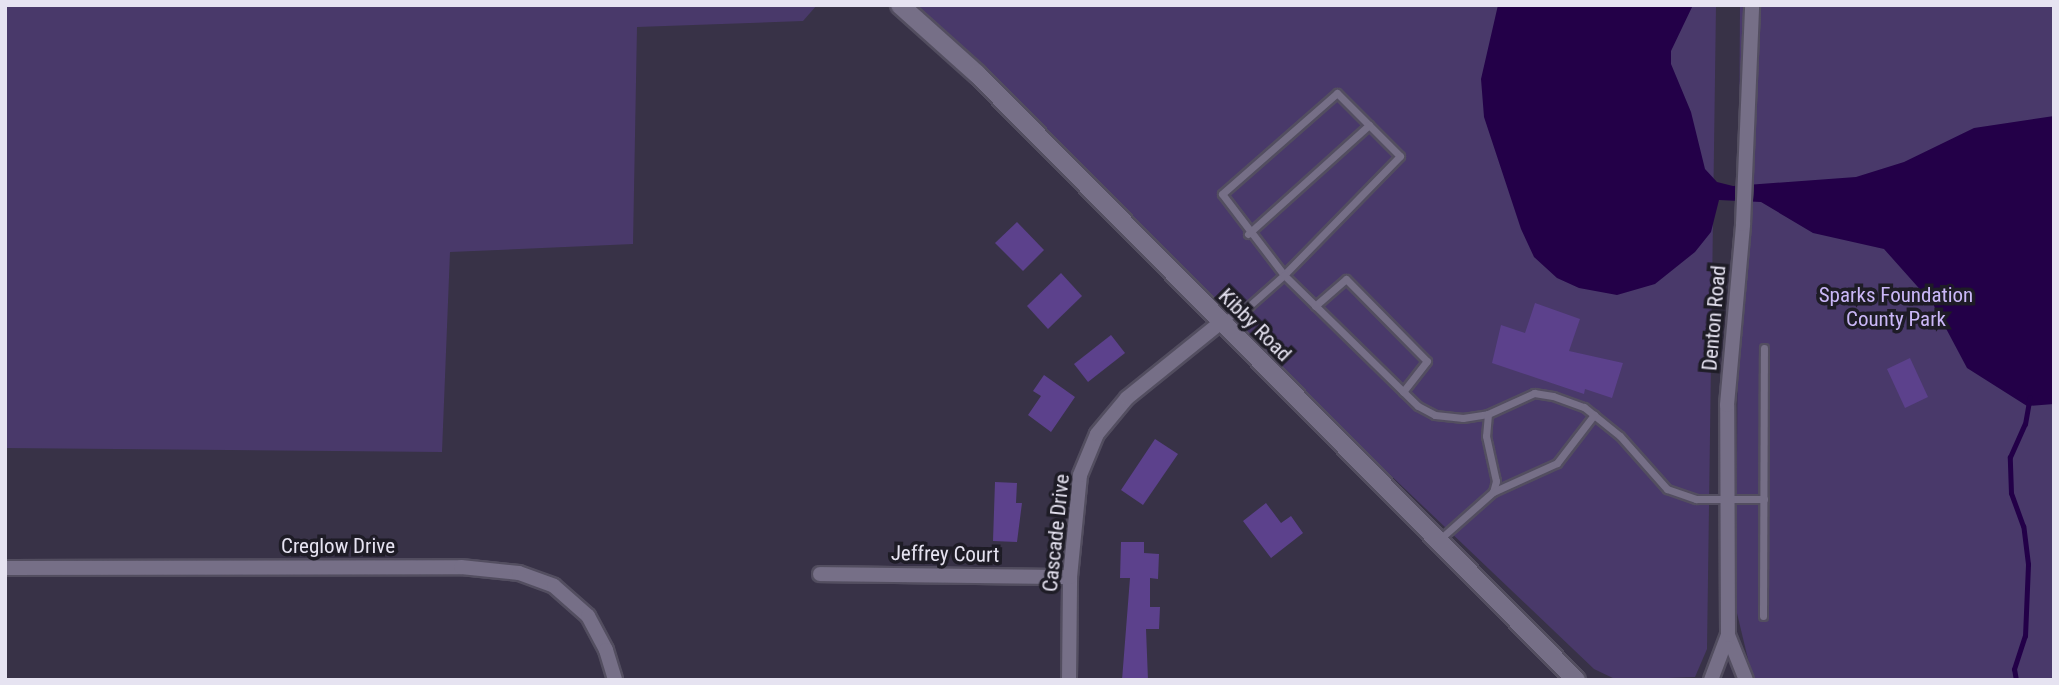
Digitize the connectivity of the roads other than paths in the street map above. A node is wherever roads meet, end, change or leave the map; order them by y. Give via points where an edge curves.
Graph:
1 (900, 5) edge
2 (1752, 5) edge
3 (1368, 125) junction
4 (1248, 234) junction
5 (1284, 275) junction
6 (1315, 306) junction
7 (1220, 323) junction
8 (1764, 348) dead end
9 (1403, 392) junction
10 (1488, 414) junction
11 (1594, 415) junction
12 (1493, 492) junction
13 (1728, 499) junction
14 (1764, 499) junction
15 (1437, 542) junction
16 (5, 568) edge
17 (820, 573) dead end
18 (1070, 577) junction
19 (1763, 616) dead end
20 (1728, 635) junction
21 (615, 680) edge
22 (1069, 680) edge
23 (1576, 680) edge
24 (1711, 680) edge
25 (1746, 680) edge

1 - 7 main road, Kibby Road via 977,74
2 - 13 street, Denton Road via 1743,218 1727,405
3 - 4 lane
3 - 4 lane via 1337,93 1222,194
3 - 5 lane via 1400,156
4 - 5 lane
5 - 6 lane
5 - 7 lane via 1249,306
6 - 9 lane
6 - 9 lane via 1346,279 1427,361
7 - 15 main road, Kibby Road
7 - 18 street, Cascade Drive via 1127,398 1097,434 1080,475
8 - 14 lane
9 - 10 lane via 1435,415 1463,418
10 - 11 lane via 1534,393 1584,407
10 - 12 lane via 1486,436 1496,481
11 - 12 lane via 1557,463
11 - 13 lane via 1620,436 1667,489 1696,499
12 - 15 lane
13 - 14 lane
13 - 20 street, Denton Road
14 - 19 lane
15 - 23 main road, Kibby Road
16 - 21 street, Creglow Drive via 461,568 519,573 554,586 588,616
17 - 18 street, Jeffrey Court
18 - 22 street, Cascade Drive
20 - 24 street, Denton Road
20 - 25 street, Denton Road

